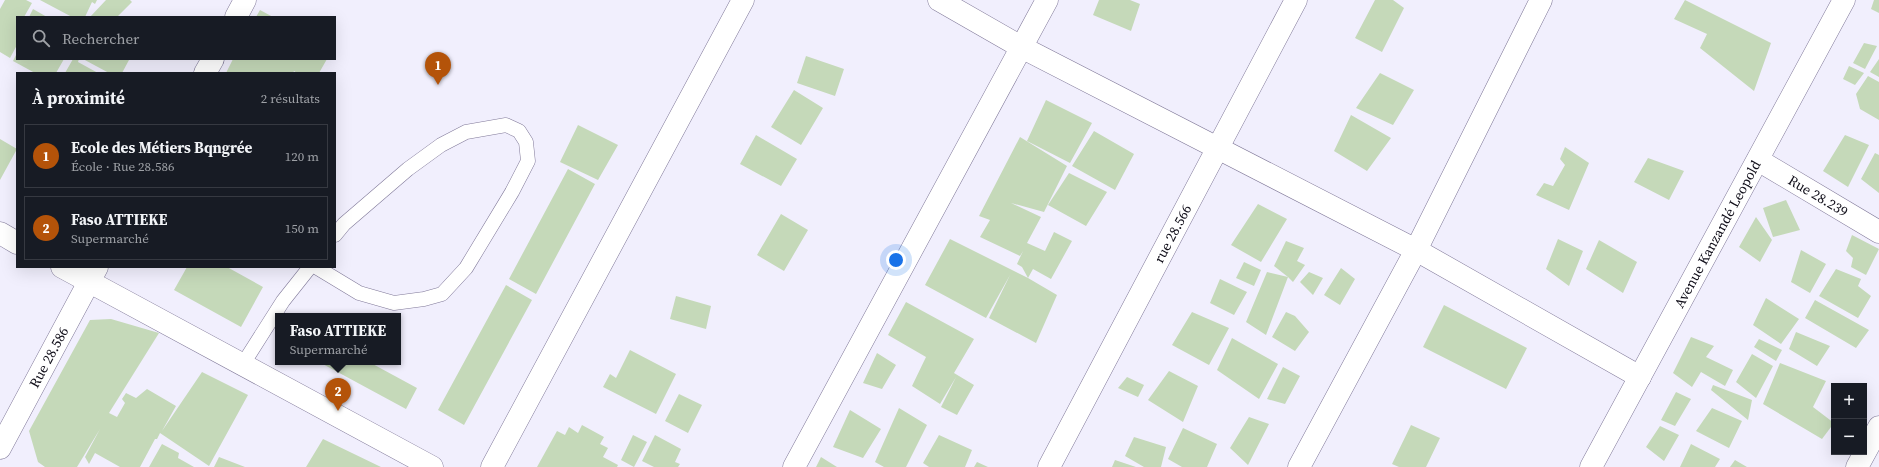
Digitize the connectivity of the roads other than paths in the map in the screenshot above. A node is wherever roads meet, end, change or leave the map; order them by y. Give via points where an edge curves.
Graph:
1 (245, 0) edge
2 (743, 0) edge
3 (939, 0) edge
4 (1047, 0) edge
5 (1296, 0) edge
6 (1541, 0) edge
7 (1844, 0) edge
8 (237, 16) edge
9 (1021, 47) junction
10 (212, 60) edge
11 (206, 72) edge
12 (1218, 148) junction
13 (1758, 160) junction
14 (1879, 232) edge
15 (0, 233) edge
16 (336, 234) edge
17 (16, 242) edge
18 (1416, 250) junction
19 (66, 268) edge
20 (309, 268) edge
21 (318, 268) edge
22 (93, 274) edge
23 (275, 313) edge
24 (275, 314) edge
25 (243, 364) junction
26 (1640, 377) junction
27 (1879, 427) edge
28 (0, 448) edge
29 (432, 467) edge
30 (492, 467) edge
31 (794, 467) edge
32 (1049, 467) edge
33 (1299, 467) edge
34 (1591, 467) edge
35 (1857, 467) edge

1 - 8 street
2 - 30 street
3 - 9 street
4 - 9 street
5 - 12 street, rue 28.566
6 - 18 street
7 - 13 street, Avenue Kanzandé Leopold
9 - 12 street
9 - 31 street
10 - 11 street
12 - 18 street
12 - 32 street, rue 28.566
13 - 14 street, Rue 28.239
13 - 26 street, Avenue Kanzandé Leopold
15 - 17 street
16 - 21 lane via 408,169 441,145 466,132 506,125 519,131 526,142 528,161 512,192 466,268 442,294 394,303 359,294
18 - 26 street
18 - 33 street
19 - 22 street
20 - 23 lane
22 - 25 street
22 - 28 street, Rue 28.586
24 - 25 lane
25 - 29 street
26 - 34 street, Avenue Kanzandé Leopold
27 - 35 street

